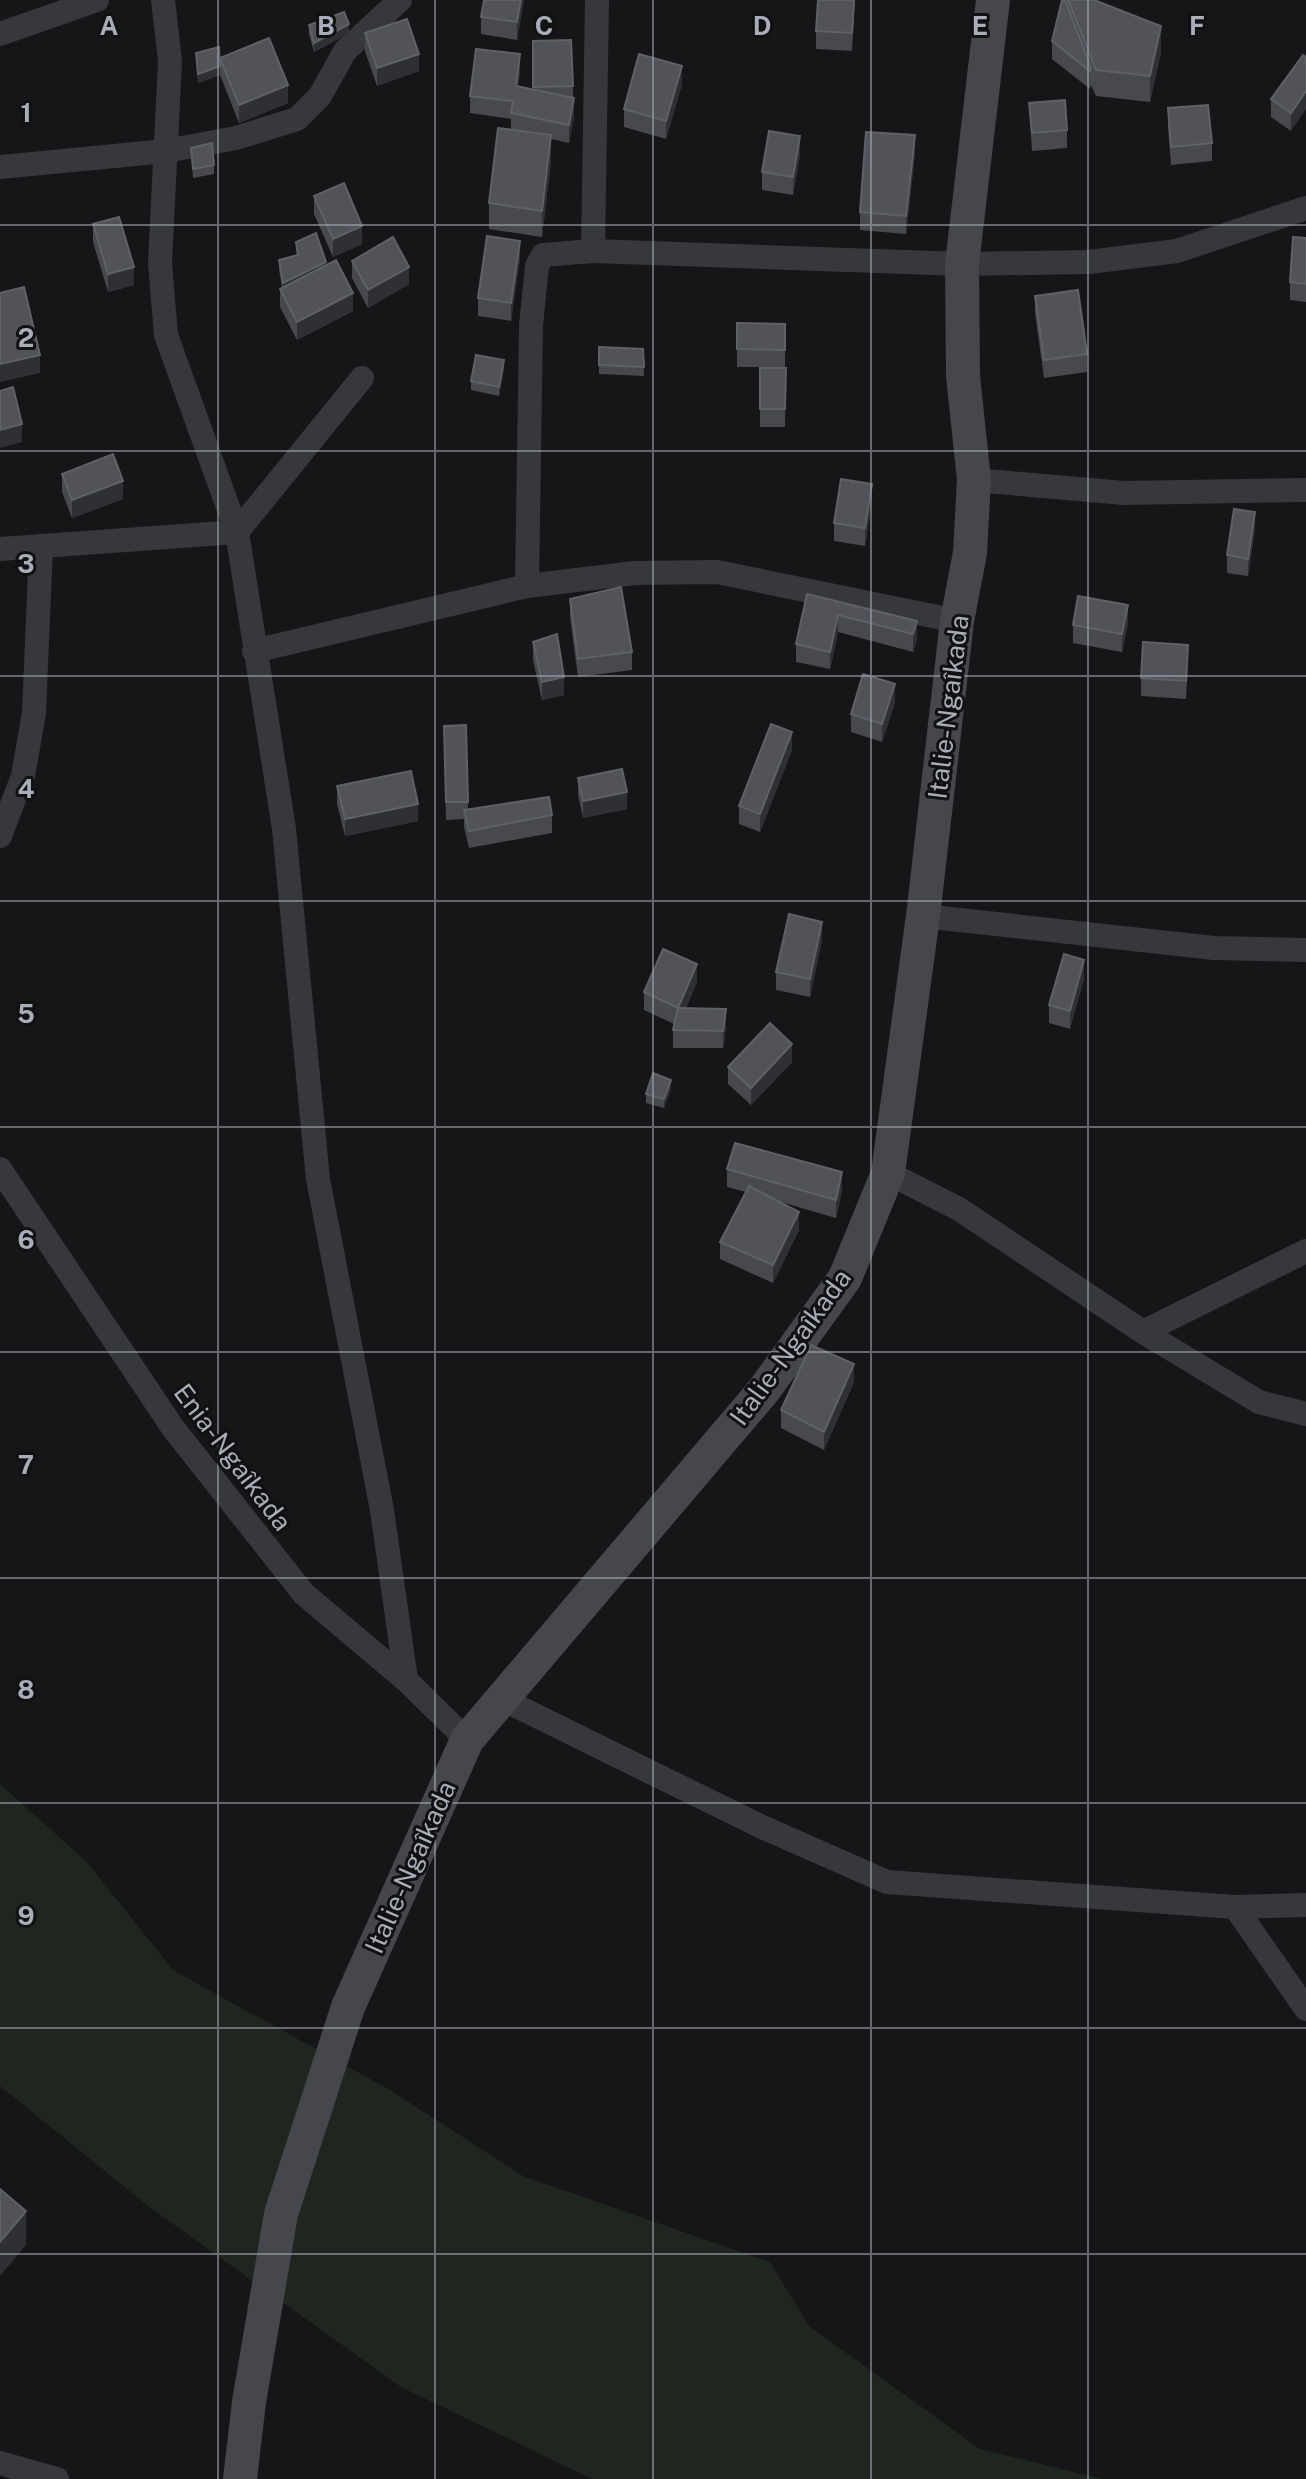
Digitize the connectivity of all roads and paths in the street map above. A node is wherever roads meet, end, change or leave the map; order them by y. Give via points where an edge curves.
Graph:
1 (97, 0) edge
2 (163, 0) edge
3 (400, 0) edge
4 (597, 0) edge
5 (993, 0) edge
6 (0, 34) edge
7 (166, 151) junction
8 (0, 167) edge
9 (1306, 208) edge
10 (593, 251) junction
11 (962, 264) junction
12 (362, 378) dead end
13 (974, 480) junction
14 (1306, 490) edge
15 (237, 532) junction
16 (41, 546) junction
17 (0, 549) edge
18 (527, 586) junction
19 (957, 621) junction
20 (254, 651) junction
21 (0, 836) edge
22 (923, 916) junction
23 (1306, 950) edge
24 (1, 1170) edge
25 (888, 1173) junction
26 (1306, 1251) edge
27 (1143, 1332) junction
28 (1306, 1414) edge
29 (406, 1680) junction
30 (504, 1700) junction
31 (467, 1740) junction
32 (1306, 1905) edge
33 (1235, 1907) junction
34 (1306, 2009) edge
35 (0, 2463) edge
36 (57, 2479) edge
37 (240, 2479) edge

1 - 6 street
2 - 7 street via 170,61
3 - 7 street via 345,51 320,96 297,119
4 - 10 street
5 - 11 street, Italie-Ngaîkada
7 - 8 street
7 - 15 street via 160,263 166,335
9 - 11 street via 1177,251 1089,262
10 - 11 street
10 - 18 street via 543,255 537,266 531,325
11 - 13 street, Italie-Ngaîkada via 963,376
12 - 15 street
13 - 14 street via 1124,493
13 - 19 street, Italie-Ngaîkada via 970,553
15 - 16 street
15 - 20 street
16 - 17 street
16 - 21 street via 34,713 23,776
18 - 19 street via 635,573 717,572
18 - 20 street
19 - 22 street, Italie-Ngaîkada
20 - 29 street via 284,829 318,1179 382,1510
22 - 23 street via 1214,948
22 - 25 street, Italie-Ngaîkada
24 - 29 street, Enia-Ngaîkada via 173,1428 304,1594
25 - 27 street via 959,1209
25 - 30 street, Italie-Ngaîkada via 845,1278 764,1390
26 - 27 street
27 - 28 street via 1259,1402
29 - 31 street, Enia-Ngaîkada
30 - 31 street, Italie-Ngaîkada
30 - 33 street via 887,1882
31 - 37 street, Italie-Ngaîkada via 348,2007 281,2214
32 - 33 street
33 - 34 street
35 - 36 street

